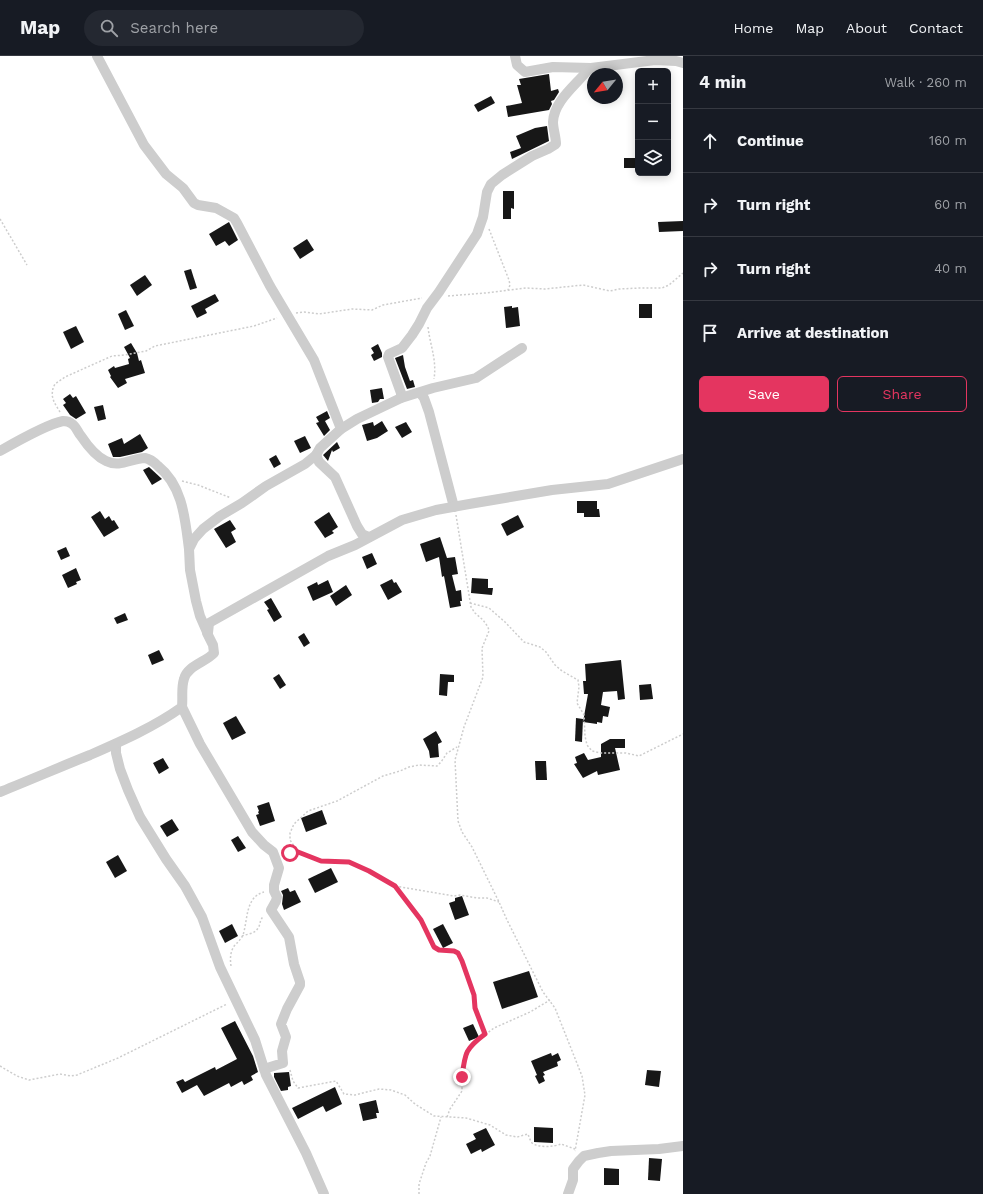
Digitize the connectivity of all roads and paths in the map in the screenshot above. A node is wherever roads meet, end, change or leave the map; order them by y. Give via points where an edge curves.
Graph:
1 (97, 56) edge
2 (515, 56) edge
3 (683, 63) edge
4 (587, 68) edge
5 (591, 68) edge
6 (587, 71) edge
7 (483, 217) junction
8 (0, 219) edge
9 (27, 265) dead end
10 (683, 273) edge
11 (508, 290) junction
12 (434, 297) junction
13 (425, 310) junction
14 (286, 315) junction
15 (522, 348) dead end
16 (433, 388) junction
17 (420, 393) junction
18 (401, 398) junction
19 (65, 421) junction
20 (342, 429) junction
21 (0, 451) edge
22 (316, 455) junction
23 (683, 459) edge
24 (173, 481) junction
25 (242, 503) junction
26 (454, 507) junction
27 (370, 537) junction
28 (189, 549) junction
29 (470, 603) junction
30 (208, 634) junction
31 (182, 706) junction
32 (683, 734) edge
33 (116, 744) junction
34 (458, 746) junction
35 (0, 792) edge
36 (273, 852) junction
37 (298, 852) junction
38 (395, 886) junction
39 (274, 891) junction
40 (499, 902) junction
41 (271, 910) junction
42 (242, 936) junction
43 (231, 968) dead end
44 (236, 999) junction
45 (550, 1000) junction
46 (485, 1034) junction
47 (283, 1063) junction
48 (0, 1066) edge
49 (264, 1069) junction
50 (440, 1117) junction
51 (447, 1117) junction
52 (683, 1146) edge
53 (576, 1150) junction
54 (573, 1168) junction
55 (324, 1194) edge
56 (419, 1194) edge
57 (568, 1194) edge

1 - 14 street via 144,145 166,174 183,188 194,203 216,208 234,218
2 - 4 street via 517,65 525,72 553,68
3 - 5 street via 655,60
6 - 7 street via 557,107 553,121 556,144 497,179 487,192
7 - 11 path via 509,280
7 - 12 street via 477,234
8 - 9 path
10 - 11 path via 662,288 610,291 583,285
11 - 12 path
12 - 13 street
12 - 14 path via 383,305 372,310 348,309 319,314 304,312
13 - 16 path via 436,367
13 - 18 street via 419,324 402,348 388,357
14 - 19 path via 254,326 156,346 146,351 112,356 65,377 53,388 52,395
14 - 20 street via 314,360
15 - 16 street via 476,378
16 - 17 street
17 - 18 street
17 - 26 street via 429,412
18 - 20 street
19 - 21 street
19 - 24 street via 72,424 98,457 120,464 146,458 160,467
20 - 22 street via 320,448
22 - 25 street
22 - 27 street via 319,462 337,481 362,534
23 - 26 street via 608,484 552,490
24 - 25 path via 185,480
24 - 28 street via 184,512
25 - 28 street via 203,529
26 - 27 street via 402,520
26 - 29 path
27 - 30 street via 328,556 209,623
28 - 30 street via 196,601
29 - 32 path via 490,608 524,642 540,647 555,665 578,680 577,703 584,715 587,745 592,751 639,756
29 - 34 path via 489,631 482,648 483,677
30 - 31 street via 214,654 187,671 184,677
31 - 33 street via 163,720
31 - 36 street via 200,744 252,832
33 - 35 street
33 - 44 street via 120,769 140,817 202,917 220,966
34 - 37 path via 446,753 437,766 419,765 383,776 337,801 308,811 294,824 290,832 290,840
34 - 40 path via 455,760 458,821
36 - 37 path
36 - 39 street via 279,868
37 - 38 path via 321,861 349,862
38 - 40 path via 454,896 487,898
38 - 46 path via 421,920 434,947 458,953
39 - 41 street via 277,897
39 - 42 path via 259,893 254,897 249,906
40 - 45 path via 543,992
41 - 42 path via 260,919 257,930
41 - 47 street via 288,937 300,982 281,1024 286,1037 282,1051
42 - 43 path via 232,951
44 - 48 path via 118,1058 78,1075 60,1074 29,1080 22,1079
44 - 49 street via 255,1040
45 - 46 path
45 - 53 path via 556,1008 582,1076 585,1095
46 - 51 path via 465,1053 462,1091
47 - 49 street
47 - 50 path via 298,1088 334,1081 344,1094 348,1095 379,1089 391,1090 405,1095 430,1114
49 - 55 street
50 - 51 path
50 - 56 path via 430,1156 419,1184
51 - 53 path via 466,1118 490,1125 506,1135 517,1137 528,1134 530,1141 535,1145 561,1144
52 - 54 street via 598,1153 584,1156
53 - 54 path
54 - 57 street via 573,1180

